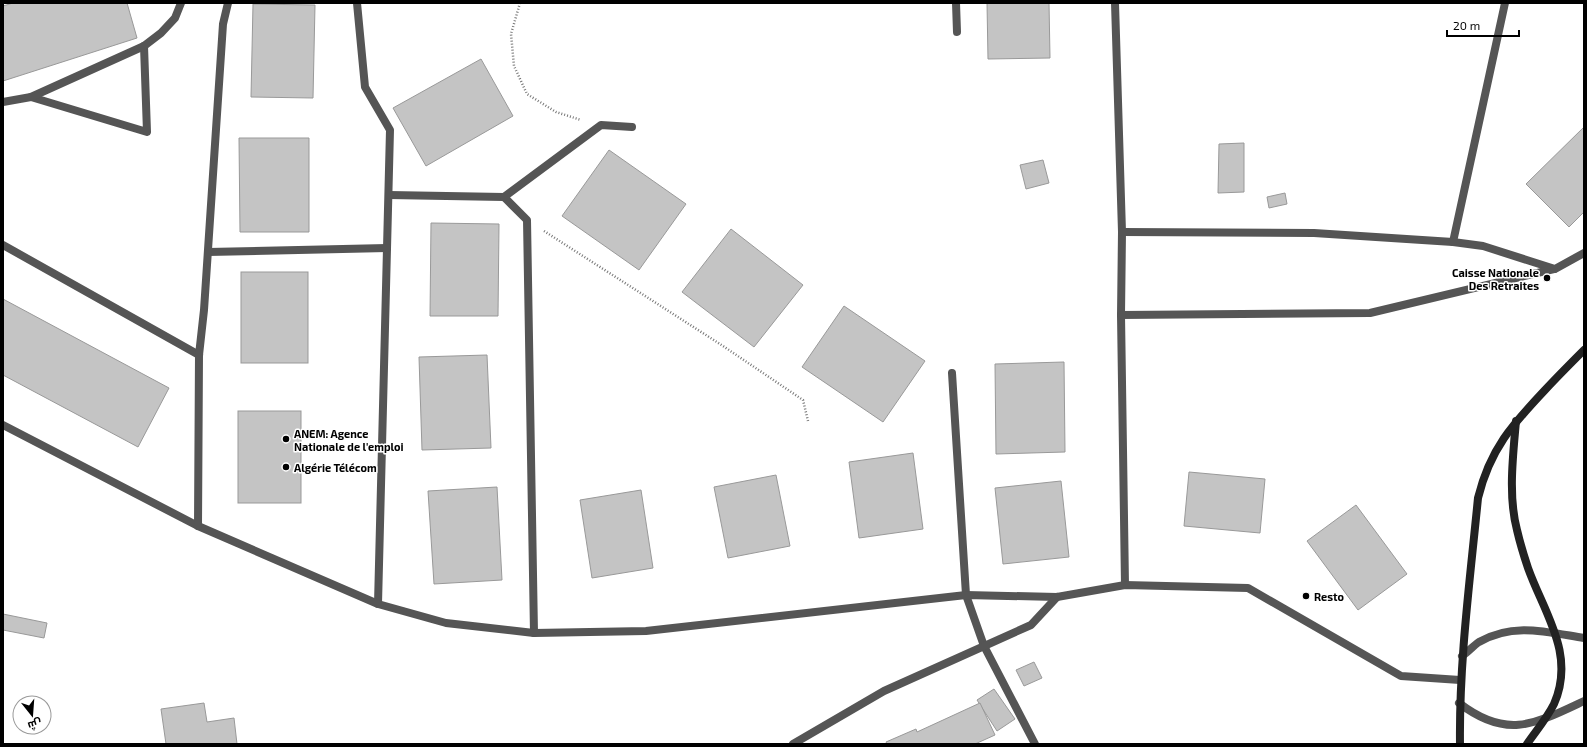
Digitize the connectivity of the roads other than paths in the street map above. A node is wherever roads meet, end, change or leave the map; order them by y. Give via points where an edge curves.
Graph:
1 (182, 3) edge
2 (228, 3) edge
3 (357, 3) edge
4 (956, 3) edge
5 (1115, 3) edge
6 (1504, 3) edge
7 (957, 32) dead end
8 (144, 46) junction
9 (31, 97) junction
10 (3, 102) edge
11 (632, 127) dead end
12 (389, 194) junction
13 (504, 196) junction
14 (1122, 232) junction
15 (1452, 242) junction
16 (3, 245) edge
17 (388, 248) junction
18 (208, 252) junction
19 (1584, 253) edge
20 (1555, 269) junction
21 (1121, 315) junction
22 (1584, 350) edge
23 (199, 355) junction
24 (952, 373) dead end
25 (1516, 421) junction
26 (3, 425) edge
27 (198, 526) junction
28 (1125, 585) junction
29 (966, 595) junction
30 (1057, 597) junction
31 (378, 604) junction
32 (534, 633) junction
33 (1556, 633) junction
34 (1584, 638) edge
35 (984, 646) junction
36 (1462, 656) junction
37 (1460, 680) junction
38 (1584, 701) edge
39 (1459, 703) junction
40 (1545, 719) junction
41 (793, 744) edge
42 (1034, 744) edge
43 (1460, 744) edge
44 (1527, 744) edge

1 - 8 street via 175,18
2 - 18 street via 223,24
3 - 12 street via 365,87 390,130
4 - 7 street
5 - 14 street
6 - 15 street
8 - 9 street
8 - 9 street via 147,132
9 - 10 street
11 - 13 street via 601,125
12 - 13 street
12 - 17 street
13 - 32 street via 527,220
14 - 15 street via 1314,234
14 - 21 street
15 - 20 street via 1483,246
16 - 23 street
17 - 18 street
17 - 31 street
18 - 23 street
19 - 20 street
20 - 21 street via 1370,314
21 - 28 street
22 - 25 main road
23 - 27 street
24 - 29 street
25 - 33 main road via 1512,486 1516,528 1528,568
25 - 36 main road via 1491,459 1478,498
26 - 27 street
27 - 31 street
28 - 30 street
28 - 37 street via 1248,588 1401,676
29 - 30 street
29 - 32 street via 646,631
29 - 35 street
30 - 35 street via 1031,625
31 - 32 street via 446,623
33 - 34 street
33 - 36 street via 1517,629 1496,634 1478,643
33 - 40 main road via 1562,668 1554,704
35 - 41 street via 884,691
35 - 42 street
36 - 37 main road
37 - 39 main road
38 - 40 street
39 - 40 street via 1485,719 1508,725 1527,724
39 - 43 main road
40 - 44 main road

